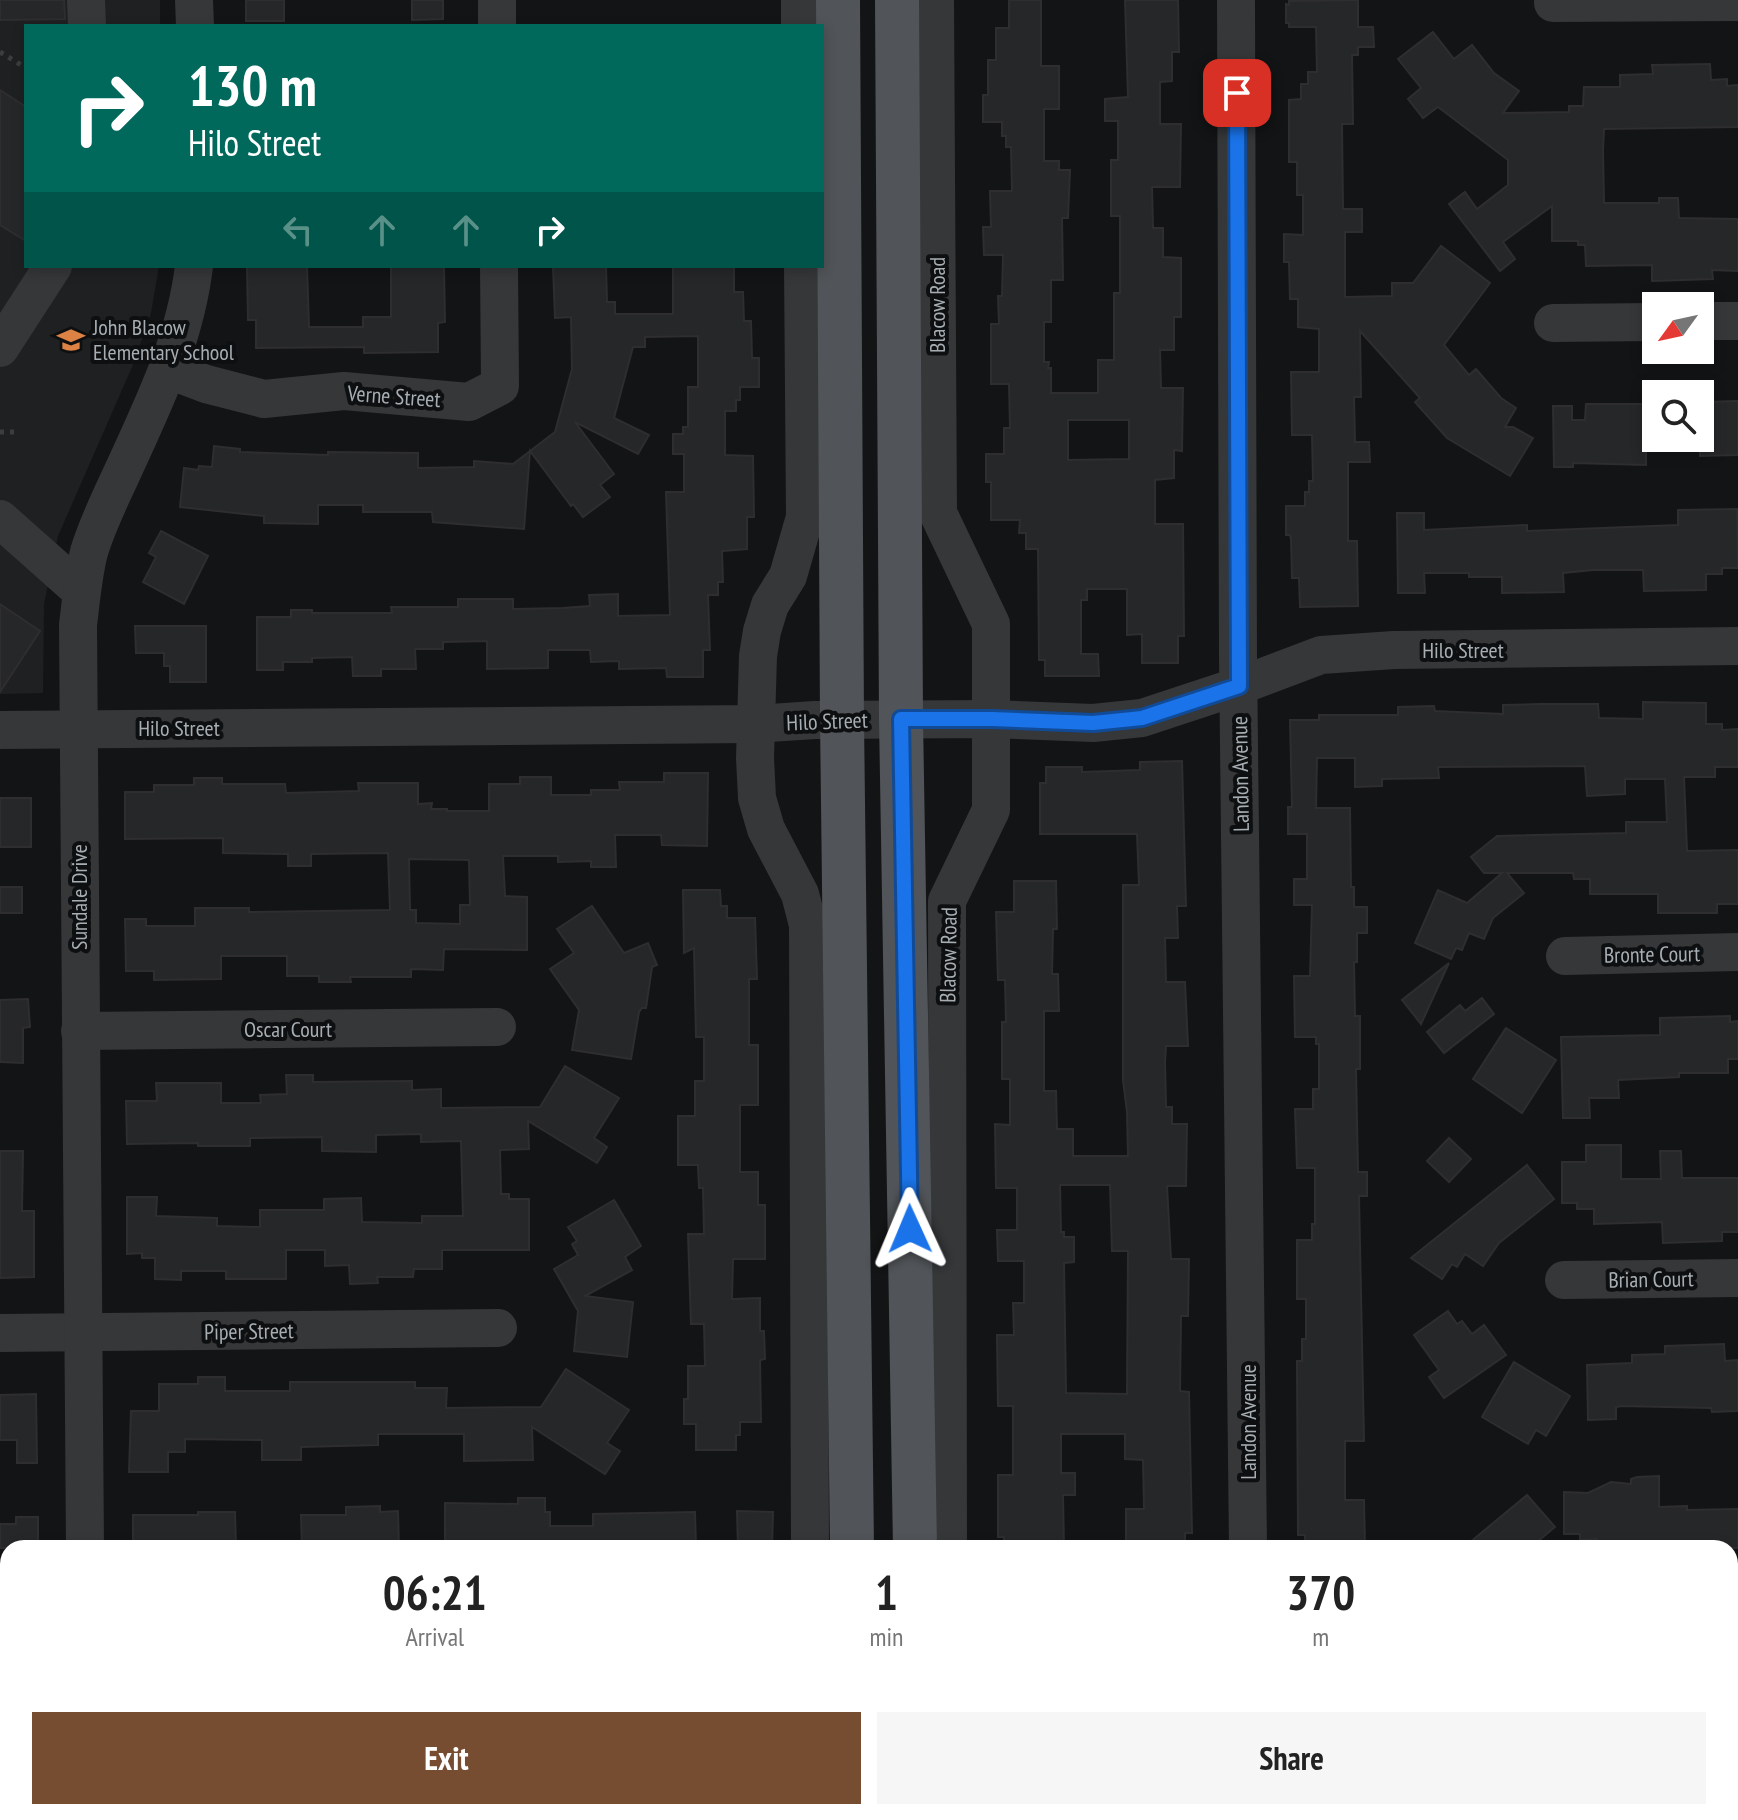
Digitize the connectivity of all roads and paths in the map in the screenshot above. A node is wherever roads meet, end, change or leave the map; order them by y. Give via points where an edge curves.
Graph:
1 (86, 0) edge
2 (194, 0) edge
3 (497, 0) edge
4 (800, 0) edge
5 (838, 0) edge
6 (897, 0) edge
7 (935, 0) edge
8 (1236, 0) edge
9 (1738, 2) edge
10 (1553, 3) dead end
11 (87, 24) edge
12 (195, 24) edge
13 (497, 24) edge
14 (800, 24) edge
15 (0, 52) edge
16 (24, 67) edge
17 (52, 268) edge
18 (194, 268) edge
19 (499, 268) edge
20 (803, 268) edge
21 (1714, 321) edge
22 (1738, 321) edge
23 (1642, 322) edge
24 (1553, 323) dead end
25 (0, 348) edge
26 (169, 370) junction
27 (0, 432) edge
28 (16, 432) dead end
29 (0, 519) edge
30 (81, 591) junction
31 (1738, 646) edge
32 (1239, 686) junction
33 (901, 719) junction
34 (992, 719) junction
35 (842, 720) junction
36 (755, 724) junction
37 (78, 729) junction
38 (0, 730) edge
39 (1738, 952) edge
40 (1565, 956) dead end
41 (497, 1027) dead end
42 (80, 1031) junction
43 (1738, 1278) edge
44 (1564, 1280) dead end
45 (498, 1328) dead end
46 (0, 1333) edge
47 (83, 1333) junction
48 (85, 1540) edge
49 (810, 1540) edge
50 (852, 1540) edge
51 (915, 1540) edge
52 (948, 1540) edge
53 (1248, 1540) edge

1 - 11 street
2 - 12 street
3 - 13 street
4 - 14 street
5 - 35 main road
6 - 33 main road, Blacow Road
7 - 34 street, Blacow Road via 938,513 991,624
8 - 32 street, Landon Avenue
9 - 10 street
15 - 16 path
17 - 25 street
18 - 26 street, Sundale Drive
19 - 26 street, Verne Street via 500,386 469,402 344,391 264,399
20 - 36 street via 805,517 788,576 762,631
21 - 22 street
23 - 24 street
26 - 30 street, Sundale Drive via 100,521
27 - 28 path
29 - 30 street
30 - 37 street, Sundale Drive
31 - 32 street, Hilo Street via 1321,655
32 - 34 street, Hilo Street via 1142,718 1093,723
32 - 53 street, Landon Avenue
33 - 34 street, Hilo Street
33 - 35 street, Hilo Street
33 - 51 main road, Blacow Road
34 - 52 street, Blacow Road via 991,810 947,901
35 - 36 street, Hilo Street
35 - 50 main road
36 - 37 street, Hilo Street
36 - 49 street via 757,798 766,829 800,894 808,925
37 - 38 street, Hilo Street
37 - 42 street, Sundale Drive
39 - 40 street, Bronte Court
41 - 42 street, Oscar Court
42 - 47 street, Sundale Drive
43 - 44 street, Brian Court
45 - 47 street, Piper Street
46 - 47 street, Piper Street
47 - 48 street, Sundale Drive

